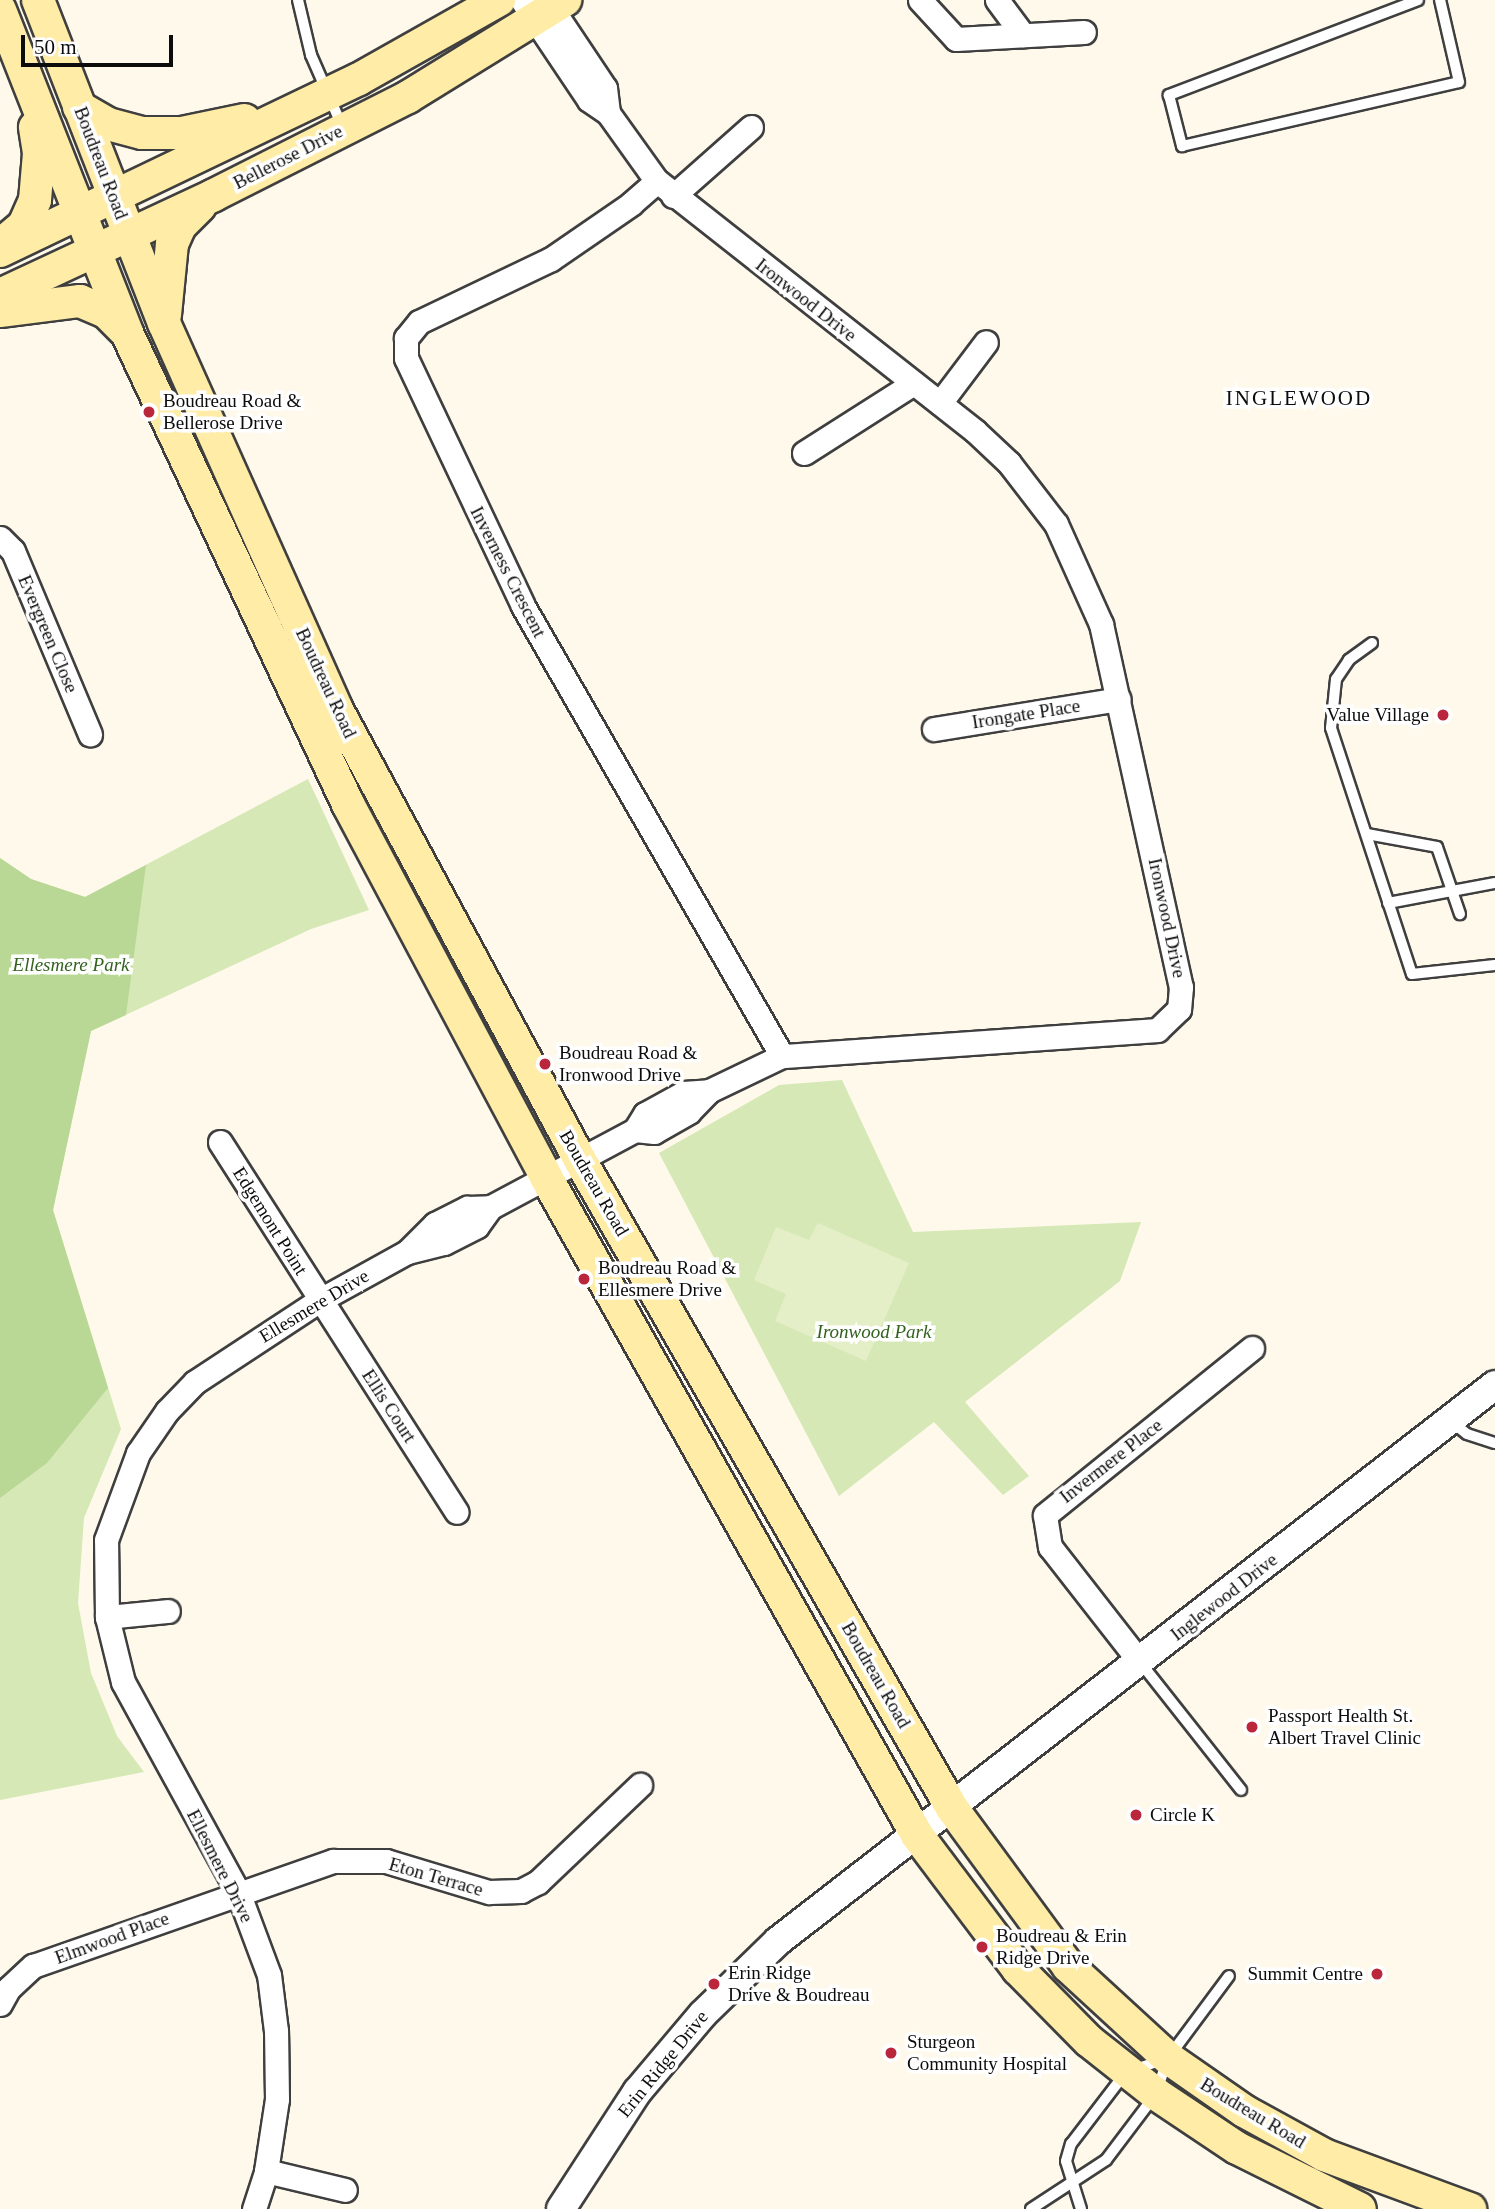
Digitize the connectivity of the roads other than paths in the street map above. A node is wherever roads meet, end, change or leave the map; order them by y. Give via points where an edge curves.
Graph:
1 (38, 0) edge
2 (298, 0) edge
3 (499, 0) edge
4 (920, 0) edge
5 (997, 0) edge
6 (1418, 0) edge
7 (1440, 0) edge
8 (544, 6) edge
9 (0, 9) edge
10 (1084, 32) dead end
11 (1023, 35) junction
12 (28, 85) junction
13 (320, 99) junction
14 (79, 107) junction
15 (751, 127) dead end
16 (343, 129) junction
17 (665, 188) junction
18 (214, 195) junction
19 (114, 197) junction
20 (80, 214) junction
21 (129, 234) junction
22 (0, 245) edge
23 (96, 250) junction
24 (0, 251) edge
25 (0, 295) edge
26 (0, 311) edge
27 (164, 323) junction
28 (127, 333) junction
29 (986, 342) dead end
30 (914, 383) junction
31 (940, 403) junction
32 (804, 453) dead end
33 (0, 538) edge
34 (1372, 643) dead end
35 (1119, 699) junction
36 (934, 729) dead end
37 (90, 734) dead end
38 (1367, 834) junction
39 (1495, 883) edge
40 (1451, 891) junction
41 (1388, 904) junction
42 (1460, 914) dead end
43 (1495, 965) edge
44 (782, 1056) junction
45 (220, 1142) dead end
46 (580, 1160) junction
47 (546, 1177) junction
48 (320, 1300) junction
49 (1252, 1348) dead end
50 (1495, 1385) edge
51 (1450, 1420) junction
52 (1495, 1443) edge
53 (457, 1512) dead end
54 (168, 1611) dead end
55 (107, 1617) junction
56 (1140, 1662) junction
57 (640, 1785) dead end
58 (1241, 1790) dead end
59 (952, 1808) junction
60 (917, 1835) junction
61 (238, 1892) junction
62 (1229, 1976) dead end
63 (0, 2004) edge
64 (1168, 2058) junction
65 (1126, 2072) junction
66 (1156, 2094) junction
67 (266, 2171) junction
68 (1071, 2183) junction
69 (345, 2190) dead end
70 (1357, 2208) edge
71 (254, 2209) edge
72 (561, 2209) edge
73 (1031, 2209) edge
74 (1080, 2209) edge
75 (1470, 2209) edge

1 - 14 main road, Boudreau Road
2 - 13 lane
3 - 13 main road, Bellerose Drive
4 - 11 street via 956,39
5 - 11 street
6 - 7 lane via 1169,95 1182,146 1459,82
8 - 16 main road, Bellerose Drive via 443,77
8 - 17 street, Ironwood Drive via 589,100 608,113
9 - 12 main road, Boudreau Road
10 - 11 street
12 - 20 main road, Boudreau Road
12 - 22 main road via 39,153 35,201 24,225
13 - 14 main road via 208,129 160,133 130,131
13 - 16 lane
13 - 19 main road, Bellerose Drive
14 - 19 main road, Boudreau Road
15 - 17 street
16 - 18 main road, Bellerose Drive
17 - 30 street, Ironwood Drive
17 - 44 street, Inverness Crescent via 631,204 551,259 419,322 406,338 406,358 523,606
18 - 21 main road, Bellerose Drive
18 - 27 main road via 185,219 172,244
19 - 20 main road, Bellerose Drive
19 - 21 main road, Boudreau Road
20 - 23 main road, Boudreau Road
20 - 24 main road, Bellerose Drive
21 - 23 main road, Bellerose Drive
21 - 27 main road, Boudreau Road
23 - 25 main road, Bellerose Drive
23 - 28 main road, Boudreau Road
26 - 28 main road via 80,301 106,312
27 - 46 main road, Boudreau Road via 336,708
28 - 47 main road, Boudreau Road via 348,804
29 - 31 street
30 - 31 street, Ironwood Drive
30 - 32 street
31 - 35 street, Ironwood Drive via 1009,463 1056,524 1101,624
33 - 37 street, Evergreen Close via 13,551
34 - 38 lane via 1349,660 1336,679 1331,728
35 - 36 street, Irongate Place
35 - 44 street, Ironwood Drive via 1181,987 1174,1017 1157,1030
38 - 40 lane via 1437,847
38 - 41 lane
39 - 40 lane
40 - 41 lane
40 - 42 lane
41 - 43 lane via 1412,974
44 - 46 street, Ironwood Drive via 709,1091 689,1112 654,1132 635,1130
45 - 48 street, Edgemont Point
46 - 47 street, Ironwood Drive
46 - 59 main road, Boudreau Road
47 - 48 street, Ellesmere Drive via 491,1206 477,1226 444,1243 407,1252
47 - 60 main road, Boudreau Road
48 - 53 street, Ellis Court
48 - 55 street, Ellesmere Drive via 210,1370 181,1396 148,1437 128,1472 106,1540
49 - 56 street, Invermere Place via 1045,1515 1050,1547
50 - 51 street, Inglewood Drive
51 - 52 lane via 1468,1434
51 - 56 street, Inglewood Drive
54 - 55 street
55 - 61 street, Ellesmere Drive via 116,1660 133,1704
56 - 58 lane
56 - 59 street, Inglewood Drive
57 - 61 street, Eton Terrace via 538,1882 512,1894 479,1890 412,1867 365,1859 315,1866
59 - 60 street, Erin Ridge Drive
59 - 64 main road, Boudreau Road via 1068,1966
60 - 65 main road, Boudreau Road via 1018,1969
60 - 72 street, Erin Ridge Drive via 779,1941 710,2006 637,2092
61 - 63 street, Elmwood Place via 33,1966 9,1988
61 - 67 street, Ellesmere Drive via 274,2002 277,2099
62 - 64 lane
64 - 65 lane
64 - 66 lane
64 - 75 main road, Boudreau Road via 1244,2111 1324,2155
65 - 66 main road, Boudreau Road
65 - 68 lane via 1067,2152
66 - 68 lane via 1099,2168
66 - 70 main road, Boudreau Road via 1237,2148
67 - 69 street
67 - 71 street, Ellesmere Drive
68 - 73 lane
68 - 74 lane

